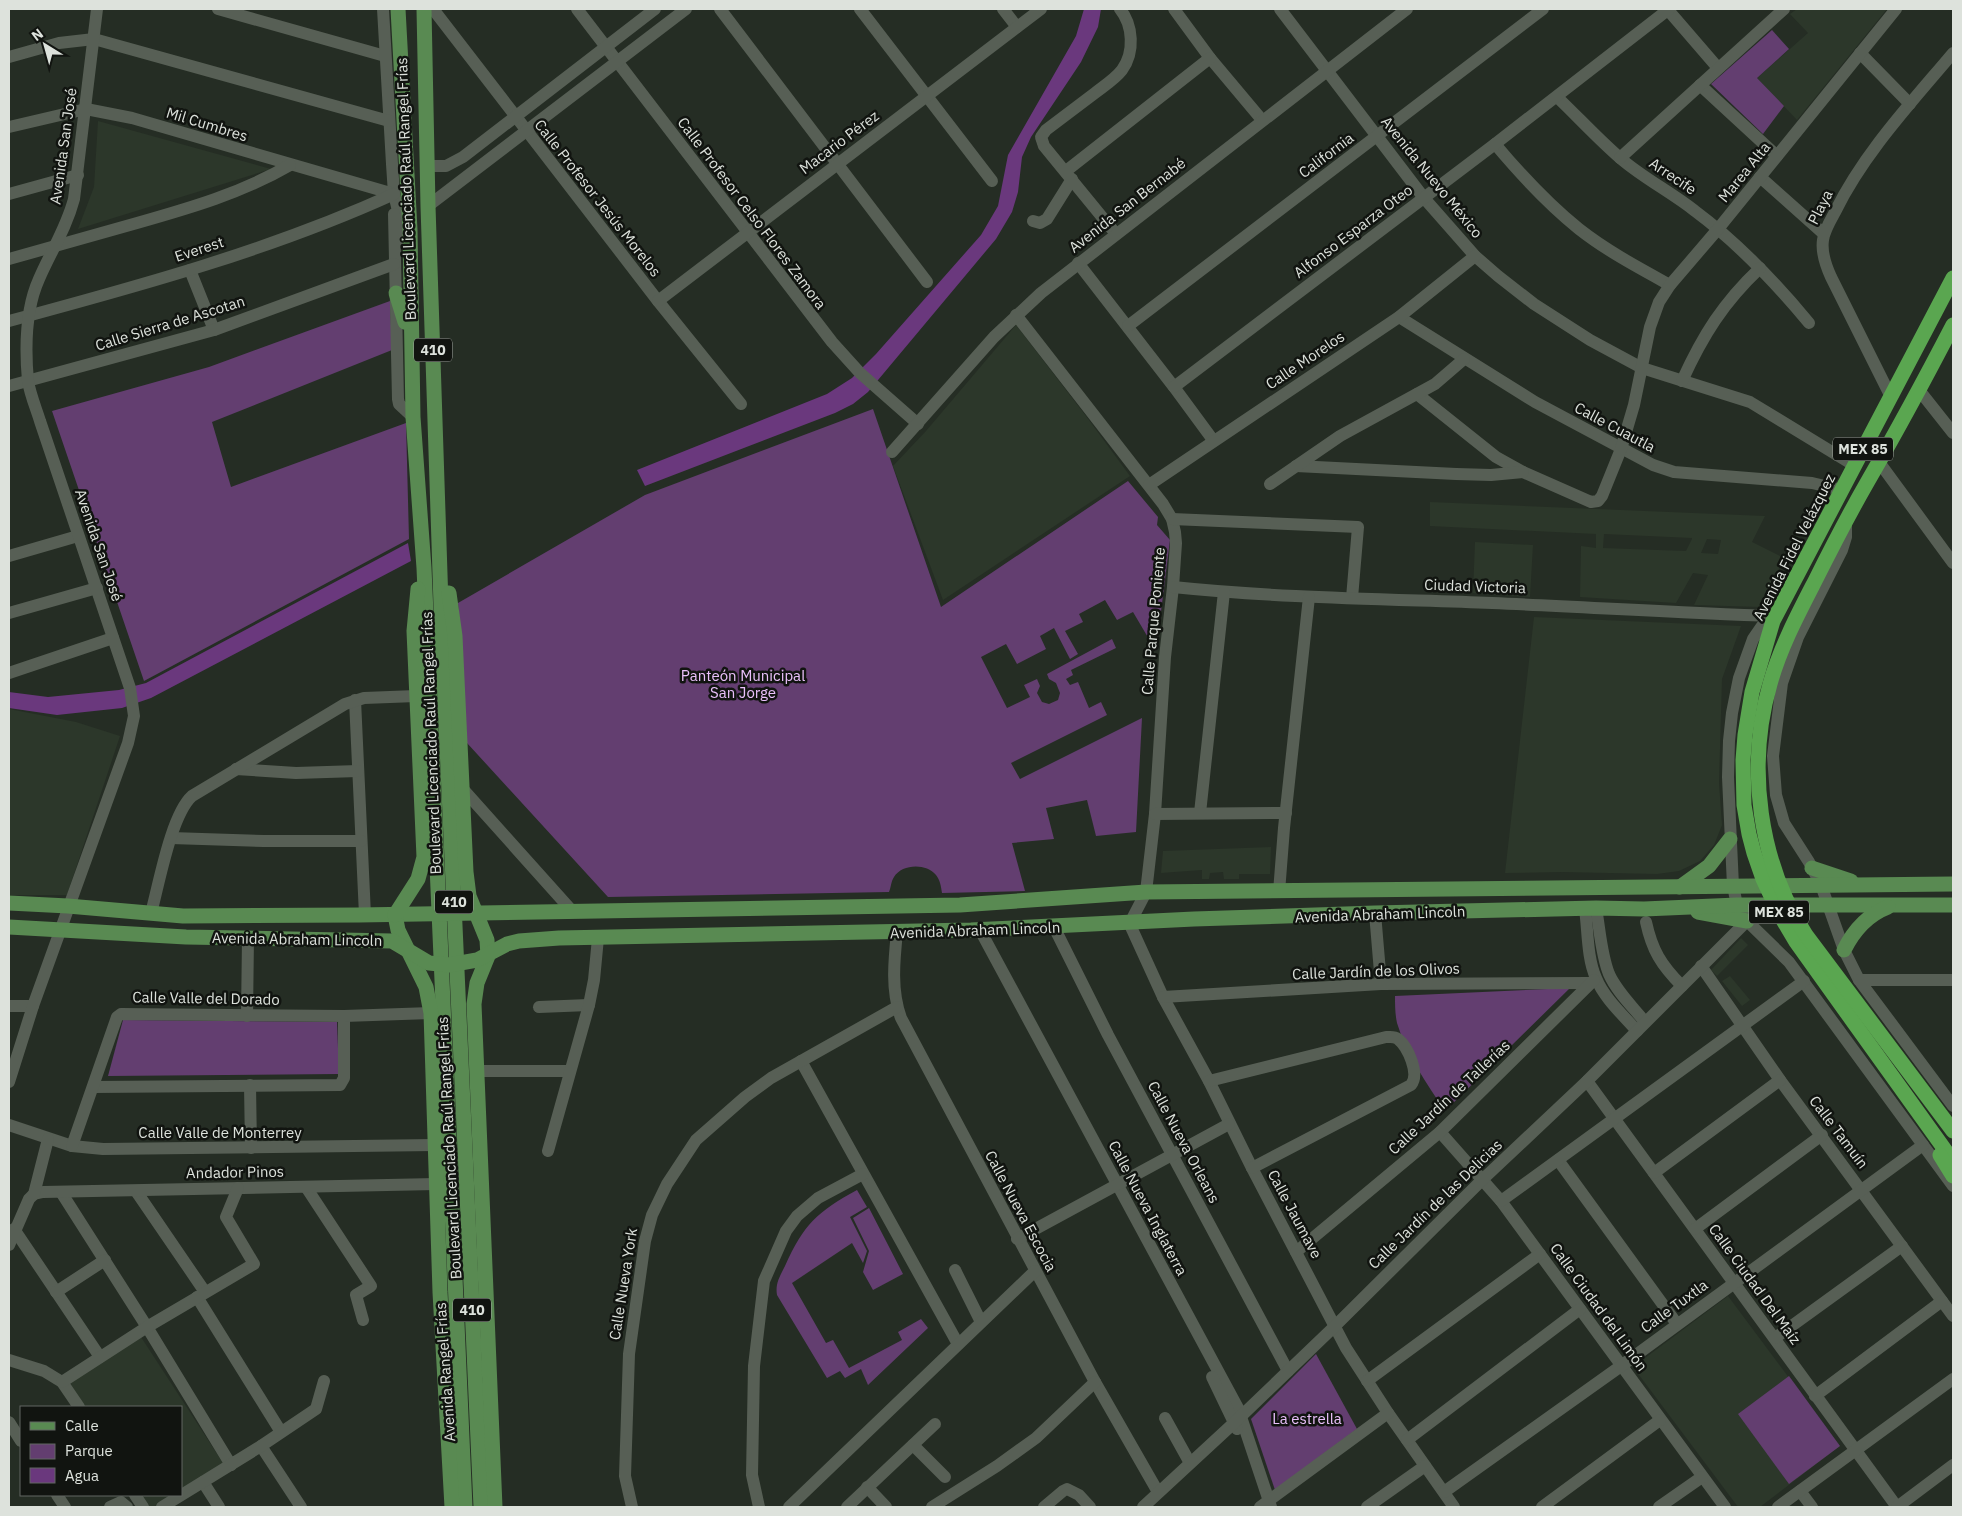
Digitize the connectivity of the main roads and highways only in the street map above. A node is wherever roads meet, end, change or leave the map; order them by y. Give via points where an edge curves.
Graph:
1 (398, 9) edge
2 (414, 9) edge
3 (424, 9) edge
4 (425, 78) junction
5 (1953, 278) edge
6 (396, 293) road end
7 (1953, 325) edge
8 (411, 341) junction
9 (440, 563) junction
10 (422, 695) junction
11 (1752, 736) junction
12 (462, 793) junction
13 (421, 797) junction
14 (1730, 839) road end
15 (1812, 868) road end
16 (1926, 884) junction
17 (1953, 884) edge
18 (1862, 885) junction
19 (1680, 886) junction
20 (9, 903) edge
21 (1893, 905) junction
22 (1927, 905) junction
23 (1950, 905) edge
24 (1682, 908) junction
25 (475, 914) junction
26 (395, 915) junction
27 (1747, 922) road end
28 (9, 927) edge
29 (406, 949) junction
30 (1844, 950) road end
31 (488, 956) junction
32 (431, 1018) junction
33 (475, 1023) junction
34 (476, 1052) junction
35 (433, 1057) junction
36 (1953, 1131) edge
37 (1930, 1142) junction
38 (1953, 1161) edge
39 (1953, 1176) edge
40 (468, 1227) junction
41 (452, 1231) junction
42 (441, 1320) junction
43 (487, 1327) junction
44 (452, 1507) edge
45 (465, 1507) edge
46 (481, 1507) edge
47 (495, 1507) edge

1 - 8 main road, Boulevard Licenciado Raúl Rangel Frías / 410 via 409,204
2 - 4 main road via 416,59
3 - 4 main road, Boulevard Licenciado Raúl Rangel Frías / 410
4 - 9 main road, Boulevard Licenciado Raúl Rangel Frías / 410
5 - 11 highway, Avenida Fidel Velázquez / MEX 85 via 1775,618 1752,692
6 - 8 main road
7 - 11 highway, MEX 85 via 1802,606 1778,661
8 - 10 main road, Boulevard Licenciado Raúl Rangel Frías / 410 via 424,568 415,615
9 - 12 main road via 446,579 455,636
9 - 40 main road, Boulevard Licenciado Raúl Rangel Frías / 410
10 - 13 main road
10 - 41 main road, Boulevard Licenciado Raúl Rangel Frías / 410
11 - 36 highway, MEX 85 via 1764,825 1784,894 1806,935
11 - 37 highway, MEX 85 via 1743,760 1744,805 1758,866 1788,929 1883,1062
12 - 13 main road via 452,784 438,784 428,786
12 - 13 main road via 456,805 442,812 426,809
12 - 25 main road via 466,872
13 - 26 main road via 424,857 418,879
14 - 19 main road via 1709,866
15 - 18 main road
16 - 17 main road
16 - 18 main road
16 - 22 main road via 1933,894
17 - 23 main road via 1946,890
18 - 19 main road
19 - 25 main road via 1146,892 960,905
20 - 26 main road via 184,916
21 - 22 main road, Avenida Abraham Lincoln
21 - 24 main road, Avenida Abraham Lincoln
21 - 30 main road via 1864,921
22 - 23 main road, Avenida Abraham Lincoln
24 - 27 main road
24 - 31 main road, Avenida Abraham Lincoln via 1375,913 976,930 559,938 519,941
25 - 26 main road
25 - 31 main road via 487,940
26 - 29 main road, Avenida Rangel Frías
28 - 29 main road, Avenida Abraham Lincoln via 186,937 392,940
29 - 31 main road, Avenida Abraham Lincoln via 429,962 449,965
29 - 32 main road, Avenida Rangel Frías via 426,987
31 - 33 main road via 475,994
32 - 33 main road via 444,1032 466,1029
32 - 35 main road, Avenida Rangel Frías
33 - 34 main road
34 - 35 main road via 461,1036 447,1036
34 - 43 main road
35 - 42 main road, Avenida Rangel Frías
37 - 38 highway, MEX 85
37 - 39 highway
40 - 43 main road
40 - 46 main road, Boulevard Licenciado Raúl Rangel Frías / 410
41 - 42 main road
41 - 45 main road, Boulevard Licenciado Raúl Rangel Frías / 410
42 - 44 main road, Avenida Rangel Frías
43 - 47 main road

